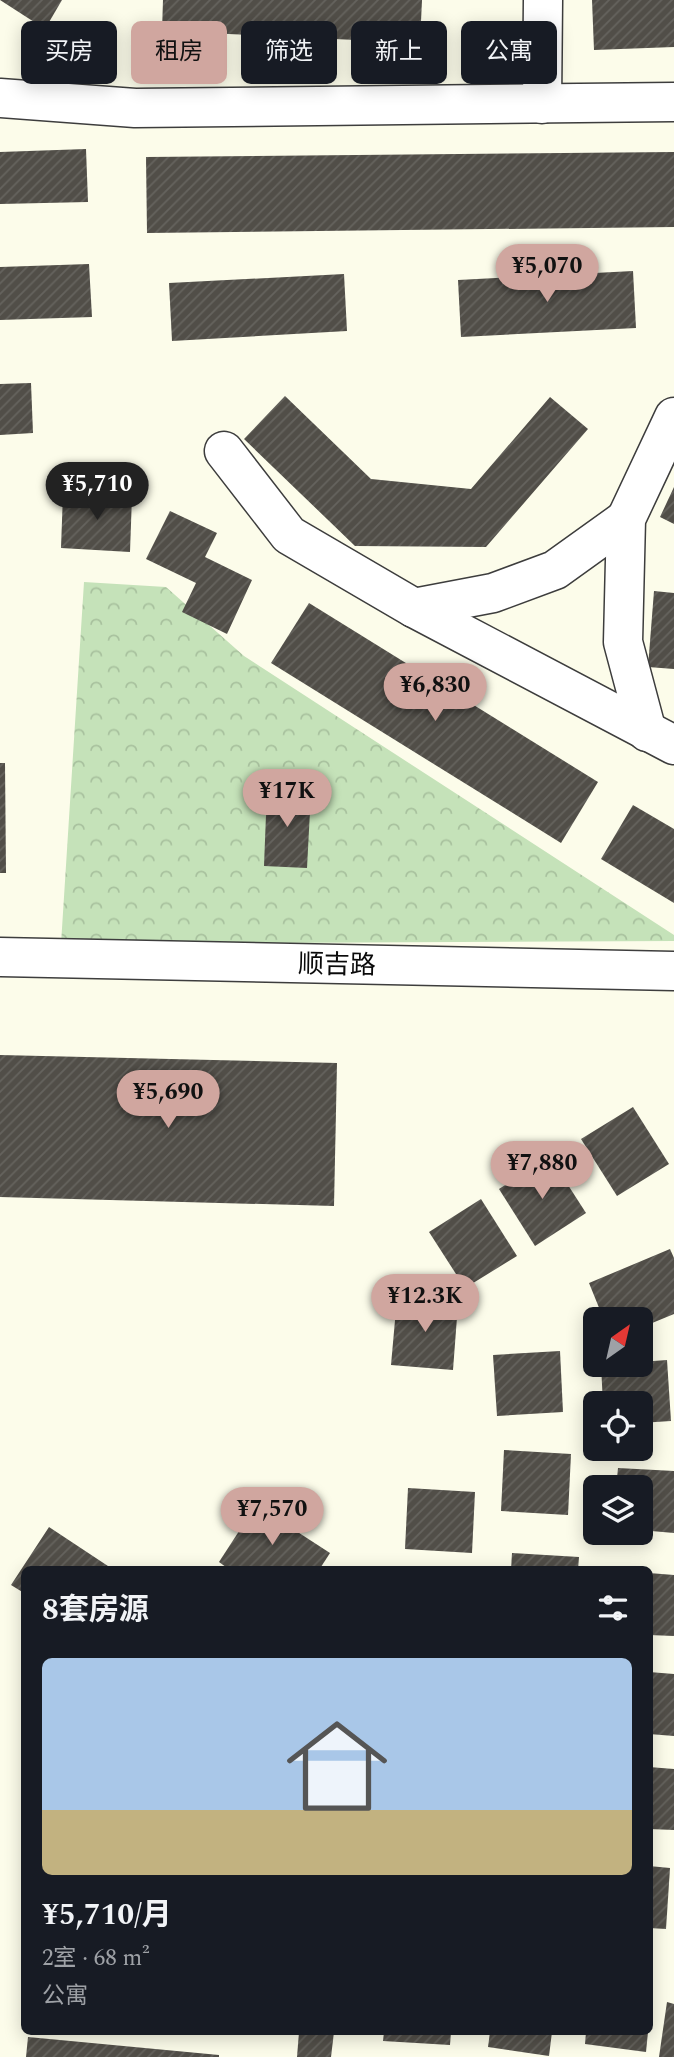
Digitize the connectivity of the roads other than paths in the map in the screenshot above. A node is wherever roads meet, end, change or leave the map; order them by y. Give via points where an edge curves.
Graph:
1 (543, 0) edge
2 (0, 97) edge
3 (674, 102) edge
4 (542, 104) junction
5 (674, 417) edge
6 (224, 452) dead end
7 (626, 519) junction
8 (414, 608) junction
9 (661, 738) edge
10 (0, 957) edge
11 (674, 971) edge

1 - 4 street
2 - 4 street via 135,108
3 - 4 street
5 - 7 street
6 - 8 street via 289,535
7 - 8 street via 555,570 493,593
7 - 9 street via 623,642
8 - 9 street
10 - 11 street, 顺吉路

